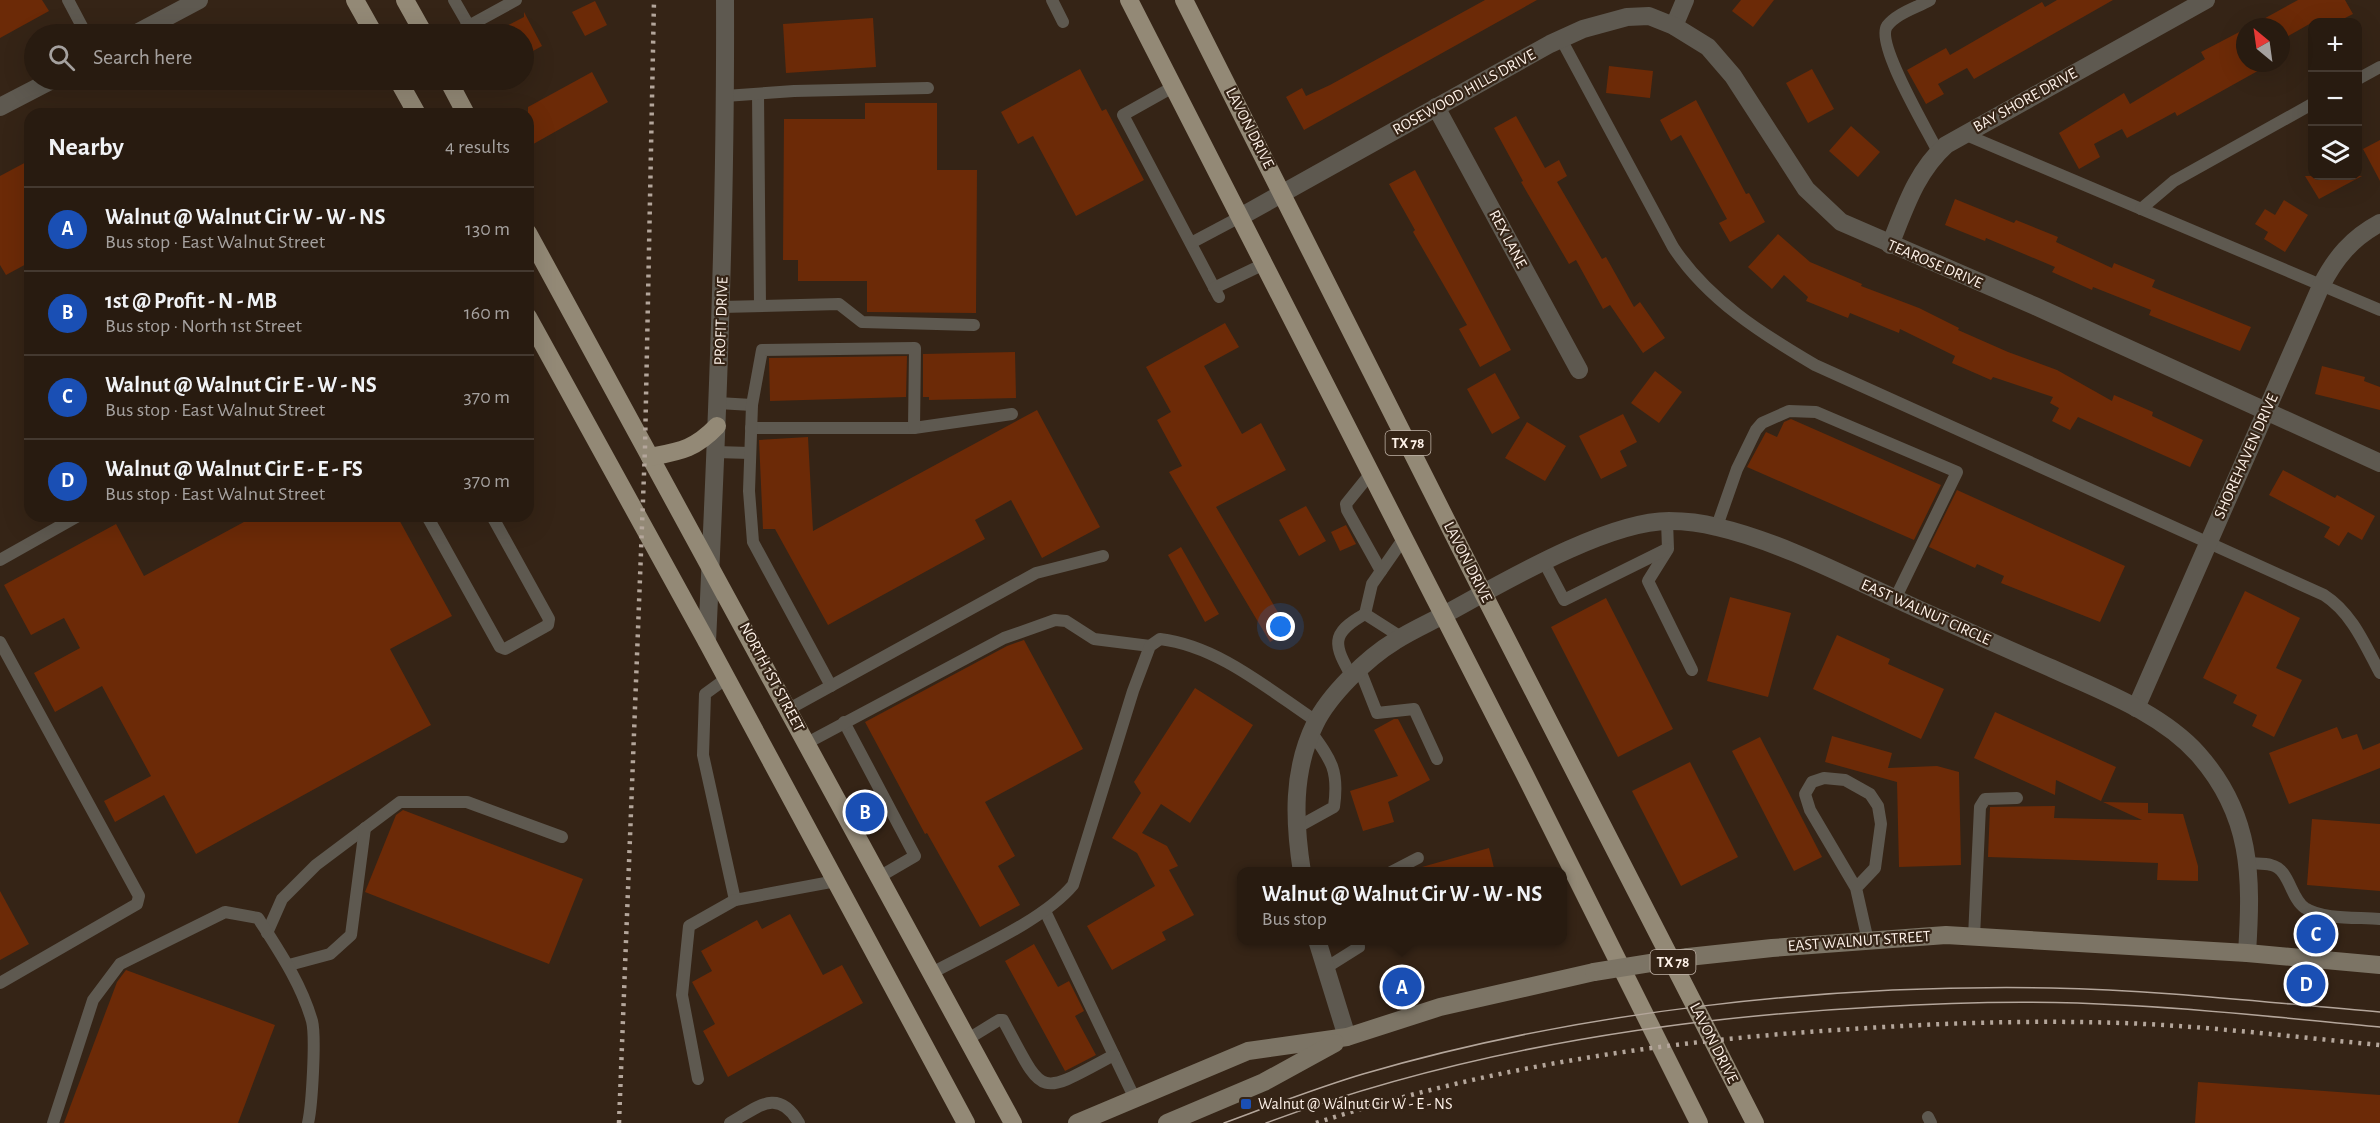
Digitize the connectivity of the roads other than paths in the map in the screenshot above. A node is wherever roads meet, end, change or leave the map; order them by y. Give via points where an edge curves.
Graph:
1 (68, 0) edge
2 (199, 0) edge
3 (355, 0) edge
4 (405, 0) edge
5 (454, 0) edge
6 (516, 0) edge
7 (725, 0) edge
8 (1052, 0) edge
9 (1129, 0) edge
10 (1184, 0) edge
11 (1685, 0) edge
12 (1930, 0) edge
13 (2206, 0) edge
14 (1063, 22) dead end
15 (81, 24) edge
16 (154, 24) edge
17 (368, 24) edge
18 (418, 24) edge
19 (468, 24) edge
20 (473, 24) edge
21 (1674, 26) junction
22 (1561, 39) junction
23 (2380, 67) edge
24 (2362, 77) edge
25 (1173, 87) junction
26 (928, 88) dead end
27 (33, 90) edge
28 (404, 90) edge
29 (453, 90) edge
30 (758, 94) junction
31 (725, 96) junction
32 (0, 107) edge
33 (1436, 107) junction
34 (2308, 107) edge
35 (414, 108) edge
36 (463, 108) edge
37 (1964, 134) junction
38 (1938, 152) junction
39 (1283, 194) junction
40 (2141, 209) junction
41 (1240, 217) junction
42 (2380, 223) edge
43 (1191, 243) junction
44 (1890, 245) junction
45 (1264, 264) junction
46 (536, 266) edge
47 (2321, 286) junction
48 (760, 306) junction
49 (721, 307) junction
50 (2380, 310) edge
51 (974, 325) dead end
52 (534, 328) edge
53 (1579, 370) dead end
54 (718, 403) junction
55 (752, 405) junction
56 (2266, 413) junction
57 (1012, 414) dead end
58 (717, 426) junction
59 (752, 428) junction
60 (914, 428) junction
61 (716, 452) junction
62 (750, 453) junction
63 (650, 457) junction
64 (2380, 464) edge
65 (1371, 473) junction
66 (1667, 521) junction
67 (67, 522) edge
68 (430, 522) edge
69 (495, 522) edge
70 (1717, 526) junction
71 (1404, 538) junction
72 (2206, 544) junction
73 (1668, 549) junction
74 (1102, 556) dead end
75 (0, 560) edge
76 (1544, 562) junction
77 (711, 564) junction
78 (1381, 571) junction
79 (1483, 593) junction
80 (1895, 599) junction
81 (1365, 614) junction
82 (1443, 616) junction
83 (1401, 637) junction
84 (0, 642) edge
85 (707, 642) junction
86 (1150, 646) junction
87 (1692, 670) dead end
88 (1356, 673) junction
89 (2380, 673) edge
90 (727, 678) junction
91 (831, 686) junction
92 (2136, 708) junction
93 (789, 709) junction
94 (843, 722) junction
95 (1314, 727) junction
96 (807, 743) junction
97 (1437, 759) dead end
98 (2016, 798) dead end
99 (366, 828) junction
100 (1296, 828) junction
101 (562, 837) dead end
102 (1418, 858) dead end
103 (2248, 863) junction
104 (1301, 867) edge
105 (1401, 867) edge
106 (879, 877) junction
107 (836, 881) junction
108 (1856, 888) junction
109 (735, 900) junction
110 (1045, 911) junction
111 (2380, 919) edge
112 (267, 933) junction
113 (1974, 937) junction
114 (1868, 941) junction
115 (1318, 945) edge
116 (1359, 945) edge
117 (2247, 953) junction
118 (289, 964) junction
119 (2380, 965) edge
120 (1324, 969) junction
121 (932, 973) junction
122 (0, 983) edge
123 (1347, 1036) junction
124 (968, 1039) junction
125 (1114, 1055) junction
126 (698, 1079) dead end
127 (1135, 1099) junction
128 (53, 1123) edge
129 (308, 1123) edge
130 (730, 1123) edge
131 (799, 1123) edge
132 (966, 1123) edge
133 (1013, 1123) edge
134 (1077, 1123) edge
135 (1167, 1123) edge
136 (1700, 1123) edge
137 (1755, 1123) edge

1 - 15 lane
2 - 16 street
3 - 17 main road
4 - 18 main road
5 - 19 lane
6 - 20 lane
7 - 31 street, PROFIT DRIVE
8 - 14 lane
9 - 25 main road, TX 78
10 - 39 main road, LAVON DRIVE / TX 78
11 - 21 street
12 - 38 lane via 1897,16 1884,35 1898,76
13 - 37 street, BAY SHORE DRIVE
21 - 22 street, ROSEWOOD HILLS DRIVE via 1649,16 1627,17
21 - 44 street, TEAROSE DRIVE via 1708,47 1733,76 1806,189 1841,222
22 - 33 street, ROSEWOOD HILLS DRIVE
22 - 72 lane via 1673,247 1688,270 1732,310 1815,365
23 - 24 lane
25 - 41 main road, TX 78
25 - 43 lane via 1123,115
26 - 30 lane
27 - 32 street
28 - 35 main road
29 - 36 main road
30 - 31 lane
30 - 48 lane
31 - 49 street, PROFIT DRIVE
33 - 39 street, ROSEWOOD HILLS DRIVE
33 - 53 street, REX LANE
34 - 40 lane via 2174,181
37 - 38 street, BAY SHORE DRIVE
37 - 40 lane
38 - 44 street, BAY SHORE DRIVE via 1917,179
39 - 41 street, ROSEWOOD HILLS DRIVE
39 - 79 main road, LAVON DRIVE / TX 78
40 - 47 lane
41 - 43 lane
41 - 45 main road, TX 78
42 - 47 street, SHOREHAVEN DRIVE via 2346,247
43 - 45 lane via 1217,293
44 - 56 street, TEAROSE DRIVE via 2035,306
45 - 65 main road, TX 78
46 - 63 main road, NORTH 1ST STREET
47 - 50 lane
47 - 56 street, SHOREHAVEN DRIVE
48 - 49 lane
48 - 51 lane via 839,304 862,322
49 - 54 street, PROFIT DRIVE
52 - 85 main road
54 - 55 lane
54 - 58 street, PROFIT DRIVE
55 - 59 lane
55 - 60 lane via 762,350 915,348
56 - 64 street, TEAROSE DRIVE
56 - 72 street, SHOREHAVEN DRIVE
57 - 60 lane
58 - 61 street, PROFIT DRIVE
58 - 63 main road via 686,450
59 - 60 lane
59 - 62 lane
61 - 62 lane
61 - 77 street, PROFIT DRIVE
62 - 91 lane via 753,542
63 - 77 main road, NORTH 1ST STREET
65 - 71 main road, TX 78
65 - 78 lane via 1346,504
66 - 70 street, EAST WALNUT CIRCLE
66 - 73 lane
66 - 76 street, EAST WALNUT CIRCLE via 1605,535
67 - 75 lane
68 - 69 lane via 500,647 505,649 548,625 549,619
70 - 80 street, EAST WALNUT CIRCLE via 1778,547
70 - 80 lane via 1737,469 1762,423 1789,411 1816,412 1957,472
71 - 78 lane
71 - 82 main road, TX 78
72 - 89 lane via 2337,604
72 - 92 street, SHOREHAVEN DRIVE
73 - 76 lane via 1564,600
73 - 87 lane via 1648,581
74 - 91 lane via 1036,573
76 - 79 street, EAST WALNUT CIRCLE
77 - 85 street, PROFIT DRIVE
77 - 93 main road, NORTH 1ST STREET
78 - 81 lane via 1372,584
79 - 82 street, EAST WALNUT CIRCLE
79 - 137 main road, LAVON DRIVE / TX 78
80 - 92 street, EAST WALNUT CIRCLE
81 - 83 lane
81 - 88 lane via 1346,625 1336,641 1337,650
82 - 83 street, EAST WALNUT CIRCLE
82 - 136 main road, TX 78
83 - 88 street, EAST WALNUT CIRCLE
84 - 122 lane via 139,896 137,904
85 - 90 main road
86 - 94 lane via 1094,639 1066,621 1055,620 1004,638
86 - 95 lane via 1160,639 1177,641 1223,659
86 - 110 lane via 1072,885
88 - 95 street, EAST WALNUT CIRCLE
88 - 97 lane via 1377,713 1413,709
90 - 107 main road
90 - 109 lane via 705,694 703,755
91 - 93 lane
92 - 103 street, EAST WALNUT CIRCLE via 2169,727 2197,753 2221,785 2234,811
93 - 96 main road, NORTH 1ST STREET
94 - 96 lane
94 - 106 lane via 915,856
95 - 100 street, EAST WALNUT CIRCLE via 1300,758
95 - 100 lane via 1333,762 1337,785 1334,807
96 - 106 main road, NORTH 1ST STREET
98 - 113 lane via 1985,799 1980,807
99 - 101 lane via 400,802 467,802
99 - 112 lane via 316,865 282,900
99 - 118 lane via 351,934 330,954
100 - 104 street, EAST WALNUT CIRCLE
102 - 105 lane
103 - 111 lane via 2273,865 2282,871 2295,900 2307,909
103 - 117 street, EAST WALNUT CIRCLE via 2251,888
106 - 121 main road, NORTH 1ST STREET
107 - 109 lane
107 - 132 main road
108 - 108 lane via 1810,810 1806,794 1812,782 1824,778 1845,780 1870,794 1878,806 1881,824 1875,868
108 - 114 lane
109 - 126 lane via 689,926 682,995
110 - 121 lane
110 - 125 lane
112 - 118 lane
112 - 128 lane via 258,918 225,912 120,964 93,1000
113 - 114 street, EAST WALNUT STREET via 1946,935
113 - 117 street, EAST WALNUT STREET
114 - 123 street, EAST WALNUT STREET, bridge via 1688,957 1594,972 1440,1007
115 - 120 street
116 - 120 lane
117 - 119 street, EAST WALNUT STREET
118 - 129 lane via 313,1023
120 - 123 street
121 - 124 main road, NORTH 1ST STREET
123 - 127 street, EAST WALNUT STREET via 1248,1051
123 - 135 street, EAST WALNUT STREET via 1264,1082
124 - 125 lane via 1003,1020 1033,1076 1050,1085
124 - 133 main road, NORTH 1ST STREET
125 - 127 lane
127 - 134 street, EAST WALNUT STREET
130 - 131 lane via 766,1102 776,1102 790,1107

